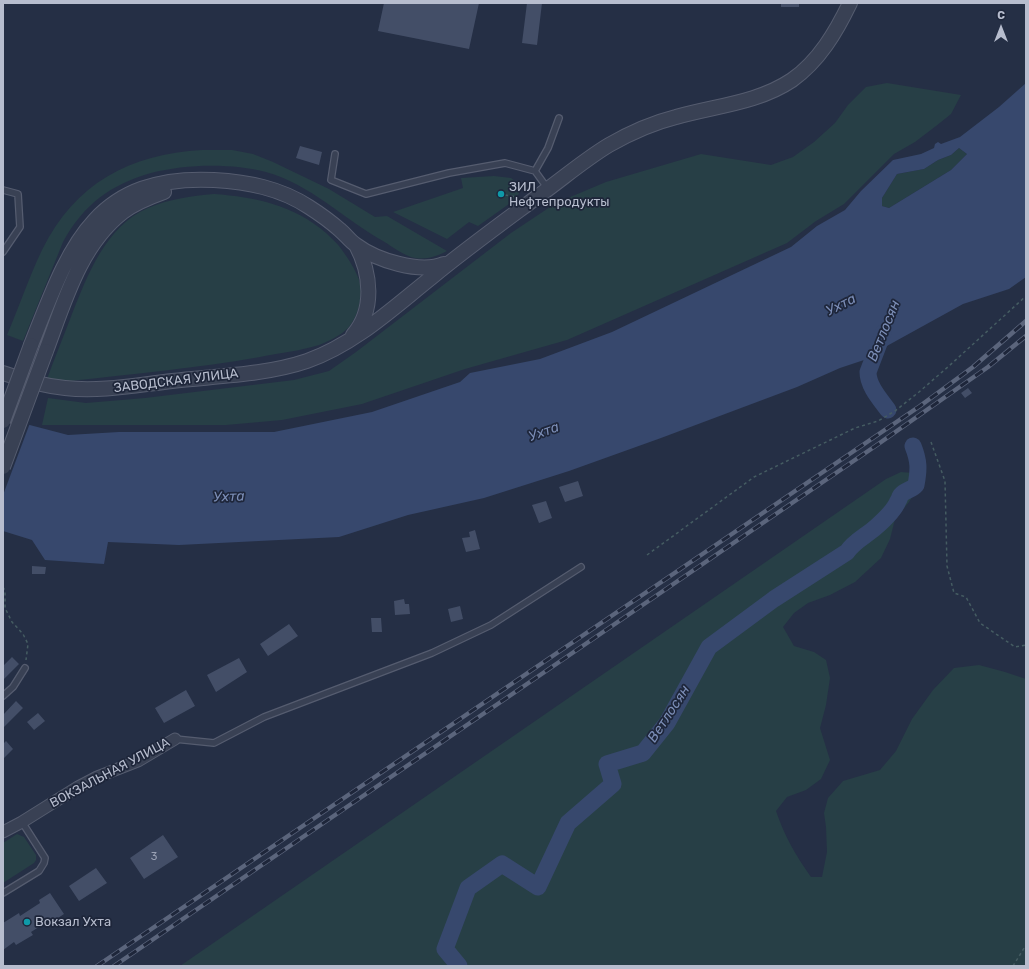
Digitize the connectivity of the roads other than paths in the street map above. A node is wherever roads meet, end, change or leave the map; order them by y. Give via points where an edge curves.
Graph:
1 (850, 3) edge
2 (559, 118) dead end
3 (335, 154) dead end
4 (535, 171) junction
5 (225, 181) junction
6 (548, 189) junction
7 (3, 190) edge
8 (356, 245) junction
9 (3, 252) edge
10 (452, 261) junction
11 (345, 342) junction
12 (3, 373) edge
13 (3, 421) edge
14 (3, 467) edge
15 (581, 566) dead end
16 (25, 668) road end
17 (3, 696) edge
18 (175, 739) joint
19 (22, 822) junction
20 (3, 832) edge
21 (3, 893) edge

1 - 6 street via 839,26 824,47 804,70 777,89 640,129 607,146
2 - 4 lane via 548,148
3 - 4 lane via 331,180 366,194 449,173 505,164
4 - 6 lane
5 - 8 street via 248,183 290,196 325,218
5 - 13 street, bridge via 163,183 132,193 107,208 88,227 54,287
5 - 14 street, bridge via 202,182 166,191 144,200 117,217 96,241 80,266 68,294
6 - 10 street
7 - 9 lane via 18,194 20,228
8 - 10 street via 384,259 408,266 433,268
8 - 11 street via 367,275 368,302 362,322
10 - 11 street, ЗАВОДСКАЯ УЛИЦА via 372,325
11 - 12 street, ЗАВОДСКАЯ УЛИЦА via 308,360 274,369 104,389 65,388 26,381
15 - 18 lane via 491,625 432,653 264,718 214,743
16 - 17 lane via 13,687
18 - 19 street, ВОКЗАЛЬНАЯ УЛИЦА via 138,761 78,787
19 - 20 street, ВОКЗАЛЬНАЯ УЛИЦА
19 - 21 lane via 44,858 44,863 39,871

